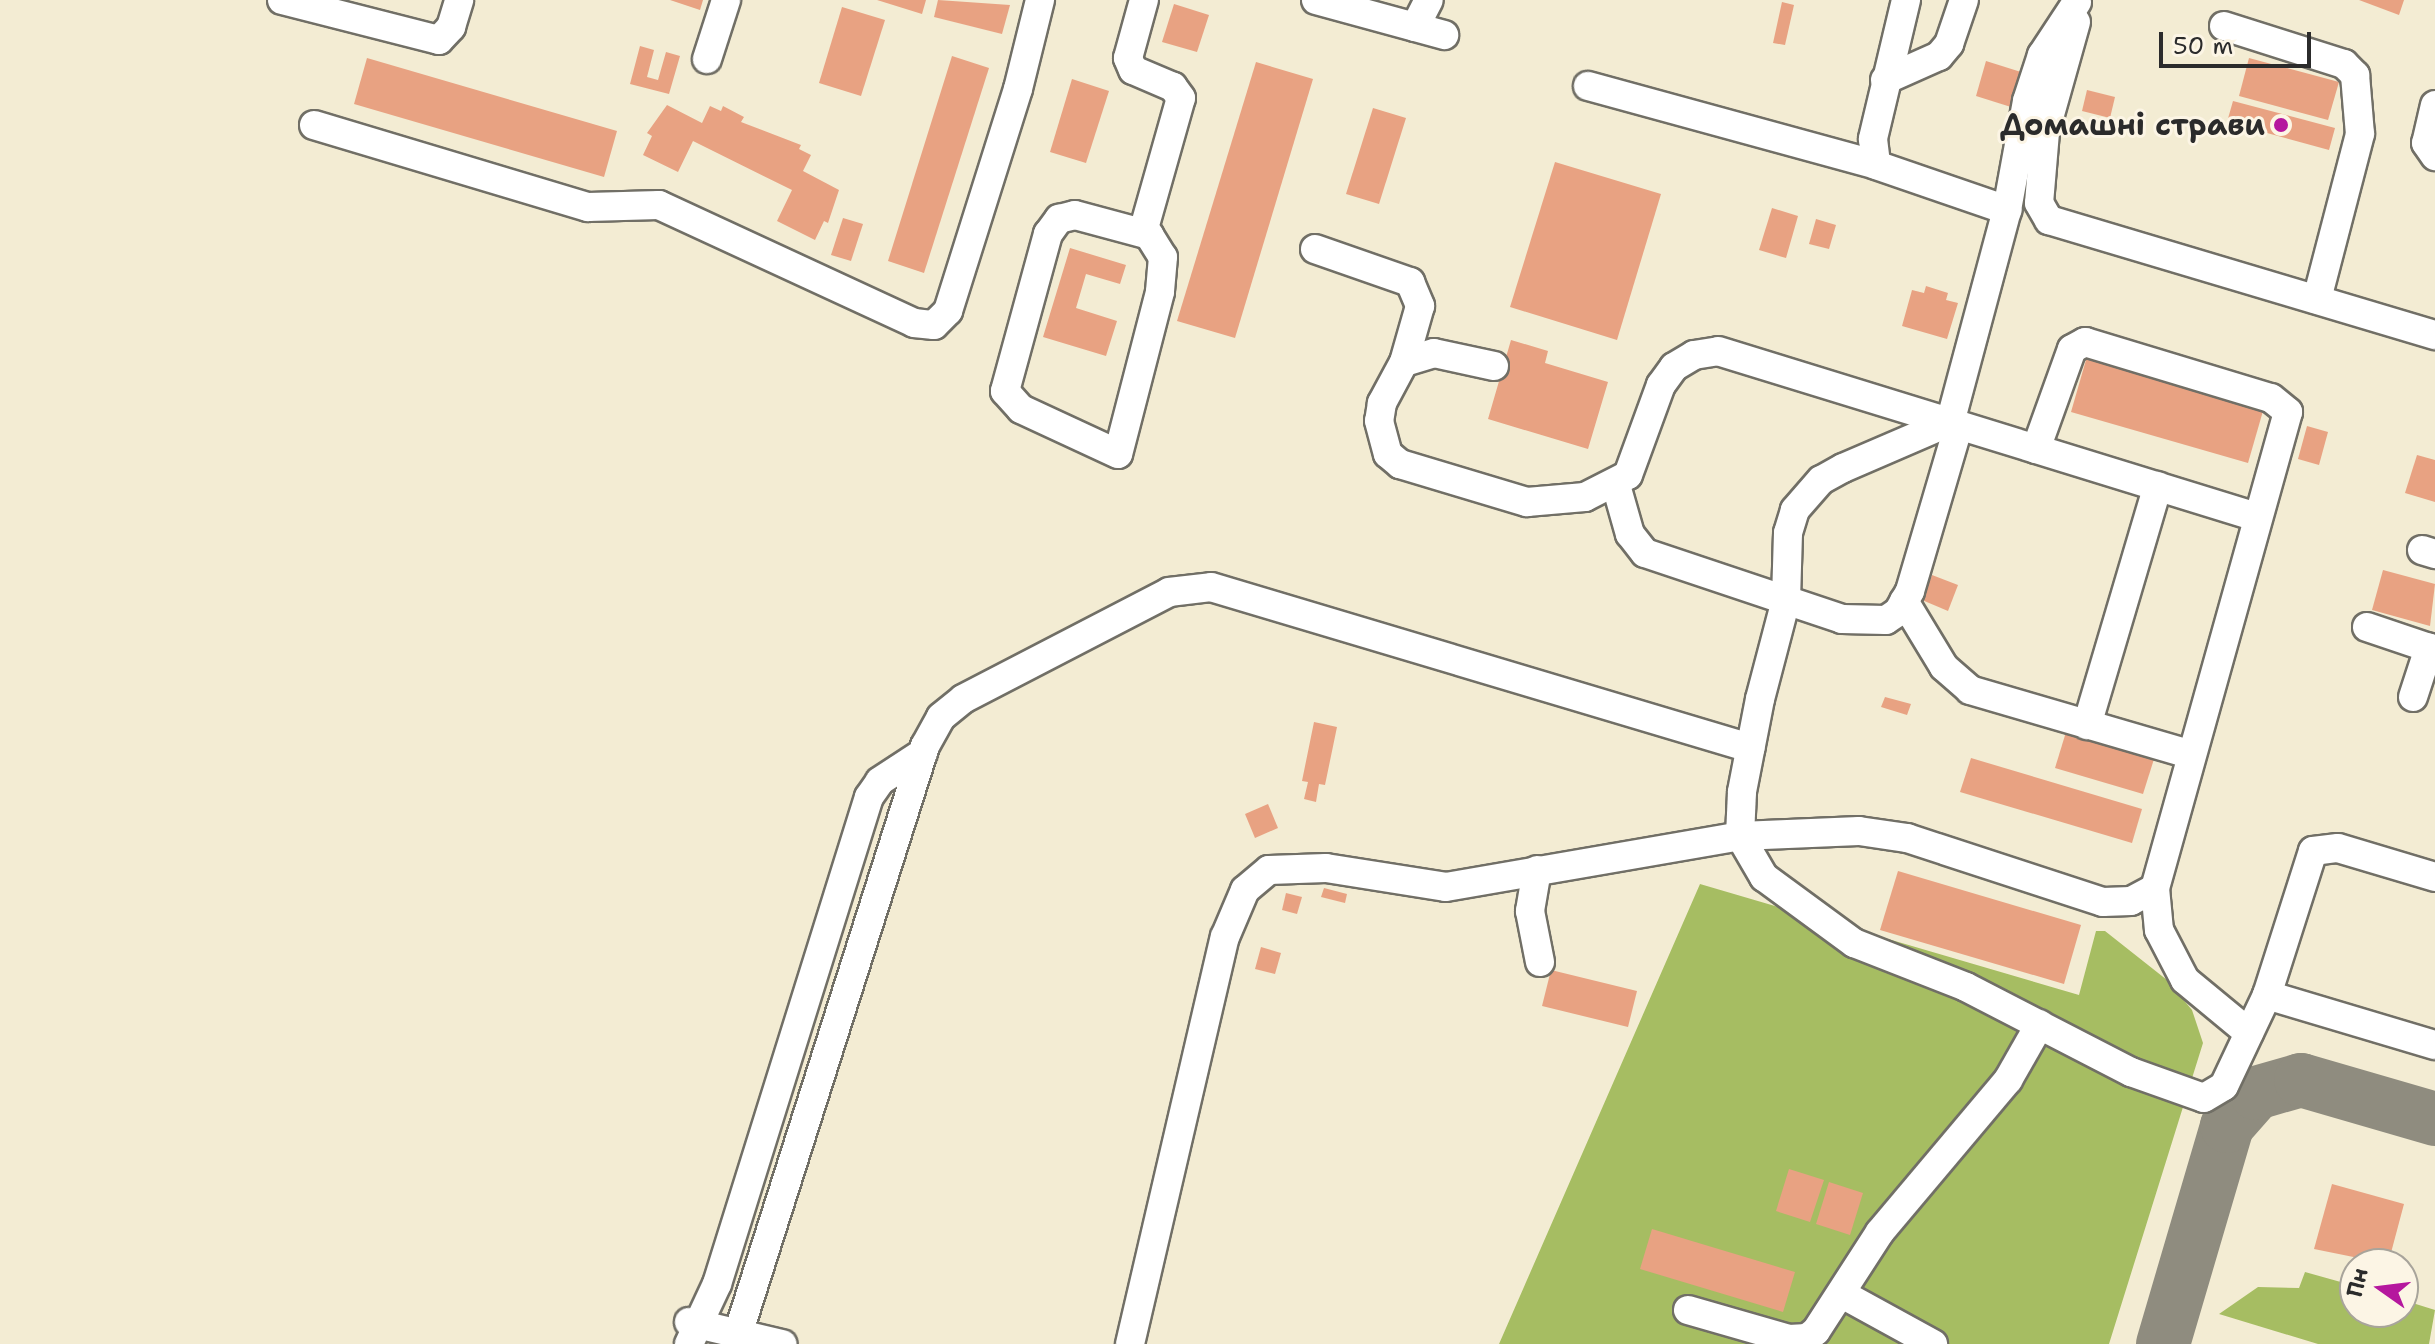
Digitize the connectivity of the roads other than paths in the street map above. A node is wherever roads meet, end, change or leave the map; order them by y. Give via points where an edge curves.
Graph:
1 (282, 0) edge
2 (459, 0) edge
3 (726, 0) edge
4 (1040, 0) edge
5 (1144, 0) edge
6 (1316, 0) edge
7 (1429, 0) edge
8 (1906, 0) edge
9 (1964, 0) edge
10 (2077, 8) edge
11 (2224, 26) dead end
12 (1415, 27) junction
13 (1444, 35) dead end
14 (707, 59) dead end
15 (1885, 80) junction
16 (1588, 86) dead end
17 (2435, 105) edge
18 (314, 125) dead end
19 (2435, 156) edge
20 (1876, 165) junction
21 (2007, 210) junction
22 (1143, 232) junction
23 (1315, 249) dead end
24 (2317, 299) junction
25 (2435, 335) edge
26 (1404, 362) junction
27 (1494, 366) dead end
28 (1955, 423) junction
29 (2036, 449) junction
30 (1616, 485) junction
31 (2158, 486) junction
32 (2257, 517) junction
33 (1786, 600) junction
34 (1904, 601) junction
35 (2367, 627) dead end
36 (2432, 649) edge
37 (2413, 697) dead end
38 (2087, 725) junction
39 (1750, 748) junction
40 (923, 753) junction
41 (2189, 754) junction
42 (1740, 836) junction
43 (1537, 870) junction
44 (2435, 877) edge
45 (2155, 888) junction
46 (1540, 962) dead end
47 (2267, 995) junction
48 (2040, 1024) junction
49 (2249, 1033) junction
50 (2435, 1045) edge
51 (1842, 1294) junction
52 (1688, 1310) dead end
53 (691, 1330) edge
54 (738, 1334) junction
55 (782, 1344) edge
56 (1130, 1344) edge
57 (1933, 1344) edge

1 - 2 lane via 439,40 451,27
3 - 14 lane
4 - 18 lane via 948,311 934,325 914,323 659,205 588,207
5 - 22 lane via 1128,58 1133,70 1173,87 1181,98
6 - 12 lane
7 - 12 lane
8 - 15 lane
9 - 15 lane via 1949,44 1939,56
10 - 21 lane via 2042,55
10 - 24 lane via 2045,132 2039,203 2059,226
11 - 24 lane via 2344,64 2355,75 2360,134
12 - 13 lane
15 - 20 lane via 1871,154
16 - 20 lane
17 - 19 lane via 2426,134
20 - 21 lane
21 - 28 lane
22 - 22 lane via 1075,215 1051,229 1005,385 1007,396 1021,409 1116,454 1128,431 1163,268 1158,243
23 - 26 lane via 1410,282 1420,306
24 - 25 lane
26 - 27 lane via 1434,353
26 - 30 lane via 1382,403 1379,421 1381,440 1400,464 1527,502 1571,502
28 - 29 lane
28 - 30 lane via 1718,351 1694,355 1674,367 1661,385 1637,459
28 - 33 lane via 1843,468 1807,494 1788,533
28 - 34 lane
29 - 31 lane
29 - 32 lane via 2072,349 2078,343 2096,343 2286,406 2287,421
30 - 33 lane via 1630,534 1645,553
31 - 32 lane
31 - 38 lane
32 - 41 lane
33 - 34 lane via 1866,623 1886,620
33 - 39 lane
34 - 38 lane via 1944,667 1970,690
35 - 36 lane
36 - 37 lane
38 - 41 lane
39 - 40 lane via 1196,586 1169,592 963,699 941,717
39 - 42 lane
40 - 53 lane via 880,781 869,797 717,1284
40 - 54 lane
41 - 45 lane
42 - 43 lane
42 - 45 lane via 1890,833 2103,902 2131,901
42 - 48 lane via 1764,877 1824,926 1886,959 1966,987
43 - 46 lane via 1530,911
43 - 56 lane via 1423,887 1326,868 1285,867 1256,877 1225,937
44 - 47 lane via 2329,846 2313,851
45 - 49 lane via 2159,930 2185,980
47 - 49 lane
47 - 50 lane
48 - 49 lane via 2131,1072 2204,1098 2218,1094
48 - 51 lane via 2008,1080 1880,1232
51 - 52 lane via 1816,1331 1799,1339
51 - 57 lane
53 - 54 lane
54 - 55 lane

